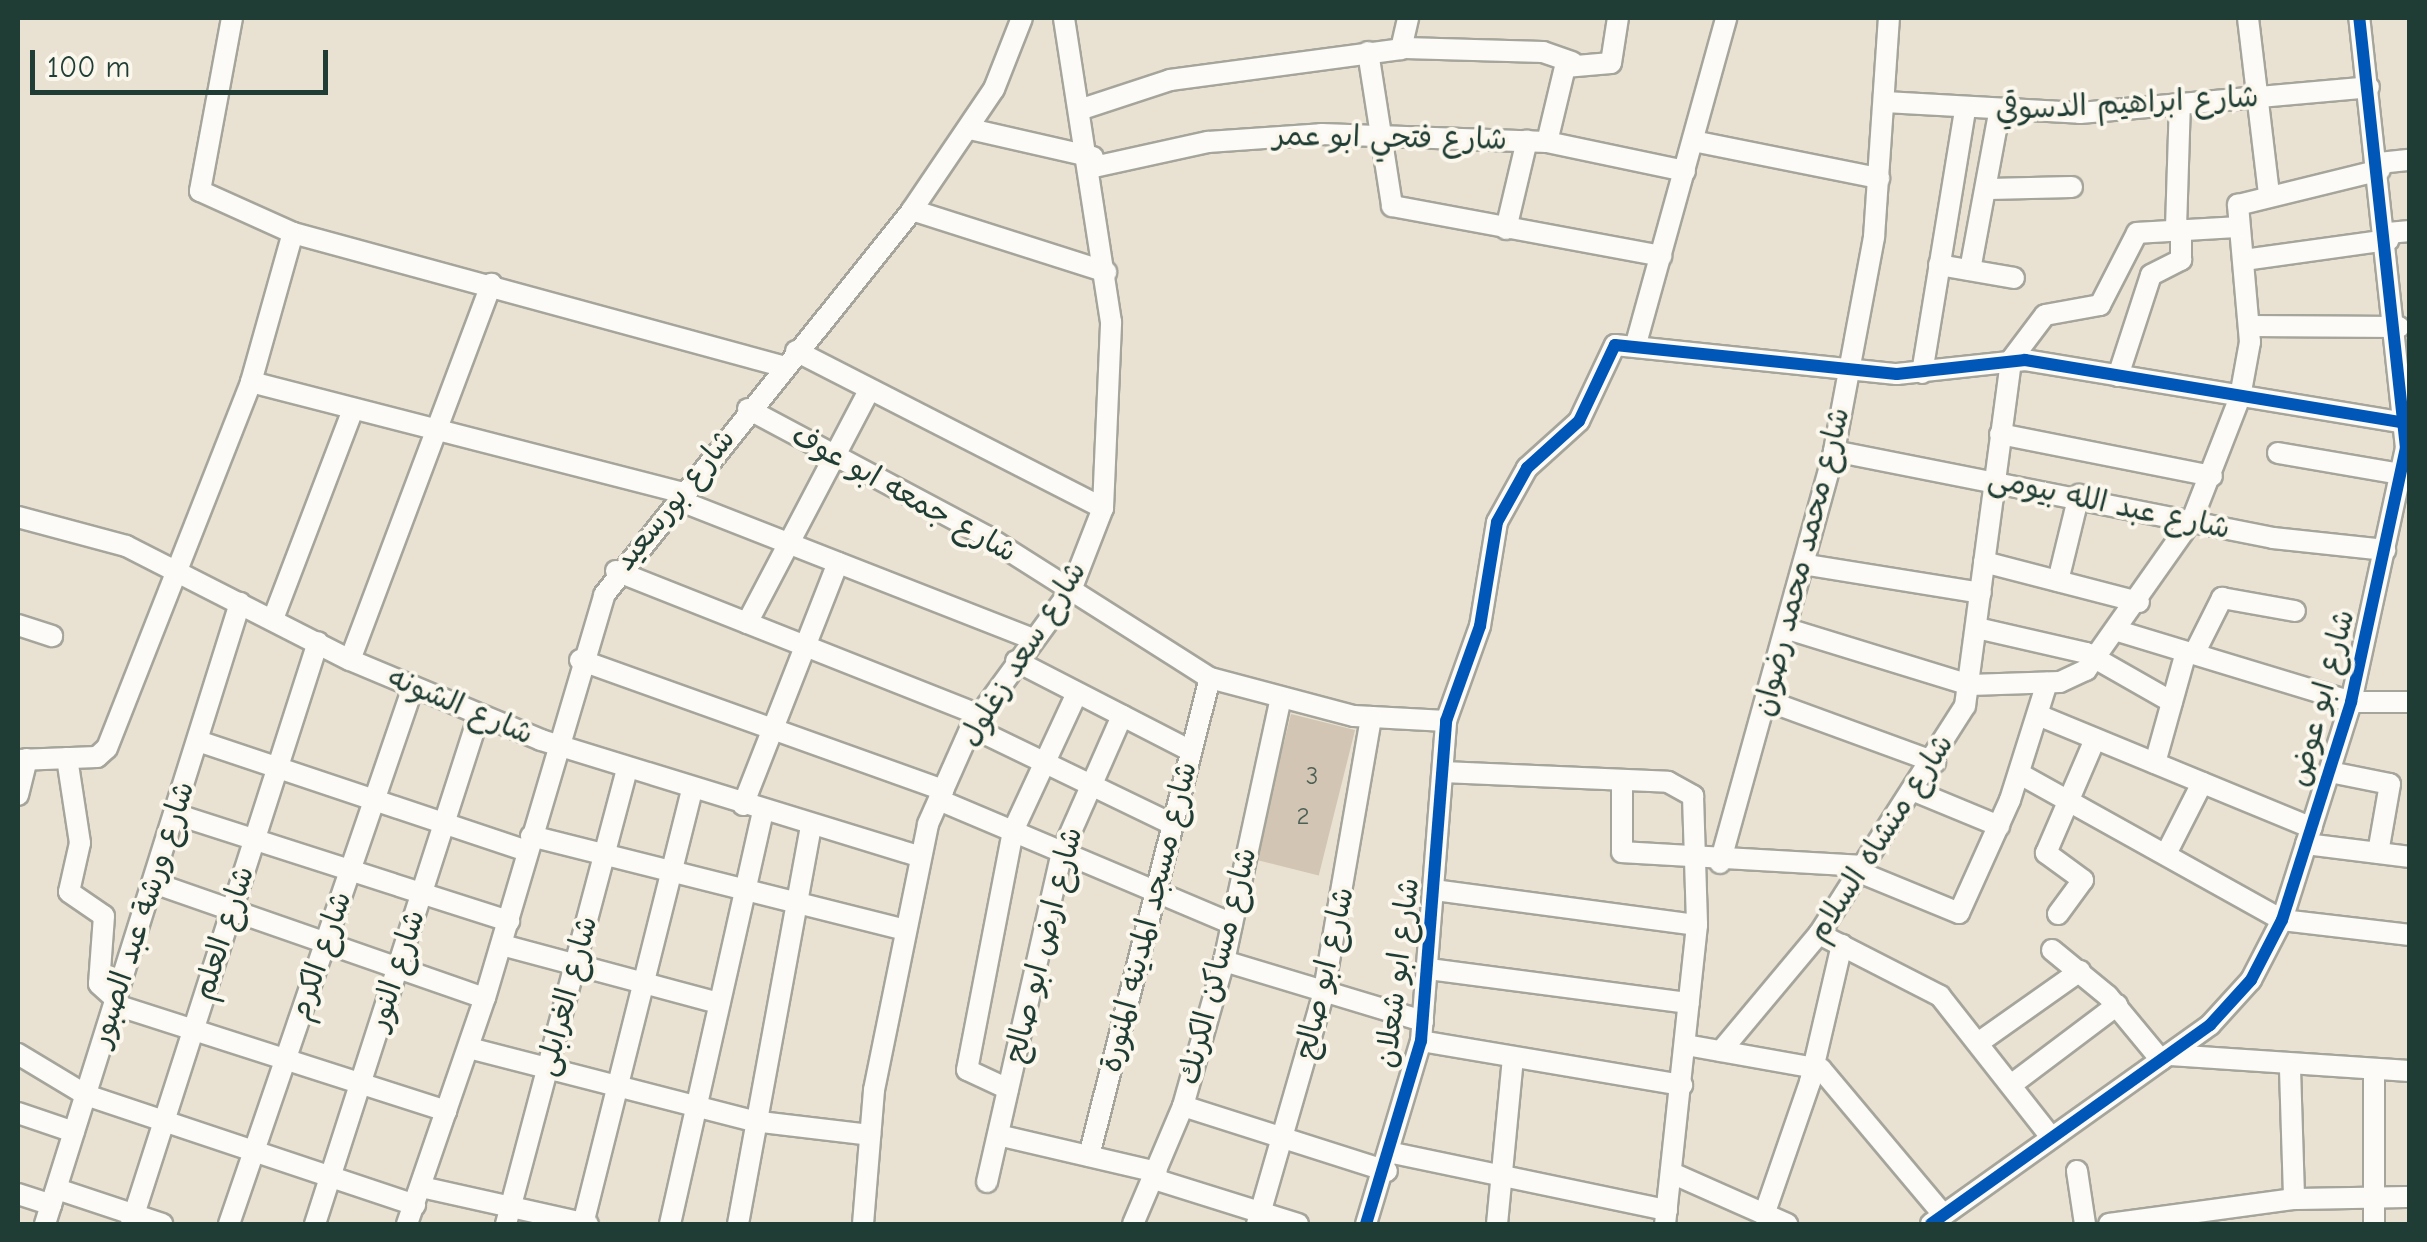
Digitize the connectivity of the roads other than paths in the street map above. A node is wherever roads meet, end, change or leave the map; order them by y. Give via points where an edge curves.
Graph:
1 (232, 18) edge
2 (1022, 18) edge
3 (1064, 18) edge
4 (1408, 18) edge
5 (1618, 18) edge
6 (1726, 18) edge
7 (1889, 18) edge
8 (2248, 18) edge
9 (2360, 18) edge
10 (1406, 48) junction
11 (1368, 52) junction
12 (1572, 62) junction
13 (2369, 87) junction
14 (2257, 97) junction
15 (1885, 102) junction
16 (2180, 104) junction
17 (1082, 108) junction
18 (1965, 110) junction
19 (2000, 113) junction
20 (970, 129) junction
21 (1382, 136) junction
22 (1537, 141) junction
23 (1694, 141) junction
24 (2410, 160) edge
25 (1093, 162) junction
26 (2379, 166) junction
27 (1685, 172) junction
28 (1879, 178) junction
29 (2072, 187) dead end
30 (1989, 189) junction
31 (2269, 194) junction
32 (912, 210) junction
33 (2238, 220) junction
34 (2178, 228) junction
35 (1506, 229) junction
36 (2410, 231) edge
37 (293, 232) junction
38 (2388, 237) junction
39 (1661, 256) junction
40 (2244, 260) junction
41 (1939, 265) junction
42 (1970, 270) junction
43 (1106, 272) junction
44 (2014, 278) dead end
45 (492, 284) junction
46 (2249, 326) junction
47 (2399, 327) junction
48 (1637, 340) junction
49 (789, 358) junction
50 (2011, 360) junction
51 (1850, 368) junction
52 (1922, 373) junction
53 (2118, 376) junction
54 (2407, 378) edge
55 (251, 382) junction
56 (870, 390) junction
57 (2240, 398) junction
58 (353, 409) junction
59 (748, 409) junction
60 (2407, 423) junction
61 (442, 433) junction
62 (2000, 434) junction
63 (1834, 452) junction
64 (2278, 453) dead end
65 (835, 457) junction
66 (2212, 476) junction
67 (1995, 480) junction
68 (2403, 482) edge
69 (681, 496) junction
70 (2078, 496) junction
71 (1103, 508) junction
72 (18, 517) edge
73 (2192, 520) junction
74 (789, 543) junction
75 (2385, 550) junction
76 (1984, 562) junction
77 (838, 563) junction
78 (1808, 565) junction
79 (172, 570) junction
80 (616, 570) junction
81 (2058, 581) junction
82 (1071, 590) junction
83 (1981, 593) junction
84 (2139, 602) junction
85 (240, 603) junction
86 (2295, 611) dead end
87 (273, 619) junction
88 (747, 623) junction
89 (18, 625) edge
90 (1977, 628) junction
91 (1791, 630) junction
92 (2118, 631) junction
93 (52, 636) dead end
94 (1032, 639) junction
95 (318, 642) junction
96 (806, 646) junction
97 (2190, 653) junction
98 (2096, 658) junction
99 (350, 660) junction
100 (580, 660) junction
101 (1016, 661) junction
102 (1210, 678) junction
103 (2047, 684) junction
104 (1970, 686) junction
105 (414, 687) junction
106 (1078, 693) junction
107 (1280, 701) junction
108 (1768, 702) junction
109 (2172, 702) junction
110 (2351, 702) junction
111 (2410, 702) edge
112 (479, 714) junction
113 (1122, 716) junction
114 (2038, 716) junction
115 (1371, 717) junction
116 (975, 721) junction
117 (1446, 721) junction
118 (773, 729) junction
119 (2095, 739) junction
120 (198, 741) junction
121 (556, 745) junction
122 (1191, 752) junction
123 (67, 758) junction
124 (22, 760) edge
125 (1041, 761) junction
126 (1934, 762) junction
127 (2154, 763) junction
128 (278, 767) junction
129 (627, 768) junction
130 (1442, 772) junction
131 (2330, 772) junction
132 (2020, 774) junction
133 (1622, 781) junction
134 (2202, 783) junction
135 (1089, 784) junction
136 (692, 788) junction
137 (1917, 792) junction
138 (18, 795) edge
139 (941, 795) junction
140 (374, 800) junction
141 (2068, 800) junction
142 (753, 808) junction
143 (175, 814) junction
144 (444, 823) junction
145 (811, 824) junction
146 (1172, 824) junction
147 (1999, 826) junction
148 (1013, 831) junction
149 (2309, 836) junction
150 (254, 839) junction
151 (528, 843) junction
152 (1062, 852) junction
153 (2378, 853) junction
154 (604, 854) junction
155 (2166, 854) junction
156 (918, 856) junction
157 (2410, 857) edge
158 (1694, 860) junction
159 (1720, 863) junction
160 (1861, 869) junction
161 (350, 870) junction
162 (672, 871) junction
163 (154, 883) junction
164 (745, 889) junction
165 (1434, 890) junction
166 (1155, 892) junction
167 (422, 893) junction
168 (793, 901) junction
169 (232, 910) junction
170 (2058, 914) dead end
171 (2282, 920) junction
172 (509, 921) junction
173 (1232, 924) junction
174 (1696, 925) junction
175 (902, 928) junction
176 (1820, 934) junction
177 (2410, 935) edge
178 (326, 943) junction
179 (502, 945) junction
180 (1842, 945) junction
181 (2052, 950) dead end
182 (1224, 961) junction
183 (575, 964) junction
184 (398, 968) junction
185 (1428, 969) junction
186 (2080, 972) junction
187 (644, 983) junction
188 (1322, 996) junction
189 (486, 998) junction
190 (116, 1002) junction
191 (1688, 1002) junction
192 (720, 1003) junction
193 (2117, 1005) junction
194 (193, 1030) junction
195 (1422, 1031) junction
196 (1978, 1043) junction
197 (1686, 1045) junction
198 (469, 1048) junction
199 (1721, 1051) junction
200 (18, 1054) edge
201 (1514, 1058) junction
202 (2165, 1058) junction
203 (285, 1059) junction
204 (1815, 1066) junction
205 (548, 1068) junction
206 (2290, 1069) junction
207 (2374, 1070) junction
208 (2410, 1071) edge
209 (361, 1083) junction
210 (1682, 1084) junction
211 (2011, 1085) junction
212 (619, 1086) junction
213 (1008, 1088) junction
214 (86, 1095) junction
215 (697, 1106) junction
216 (1183, 1106) junction
217 (446, 1110) junction
218 (18, 1113) edge
219 (753, 1120) junction
220 (164, 1122) junction
221 (74, 1132) junction
222 (2048, 1133) junction
223 (998, 1135) junction
224 (870, 1136) junction
225 (1282, 1143) junction
226 (254, 1152) junction
227 (1089, 1156) junction
228 (1390, 1162) junction
229 (2077, 1171) dead end
230 (1674, 1174) junction
231 (1156, 1175) junction
232 (330, 1177) junction
233 (1497, 1178) junction
234 (987, 1182) dead end
235 (18, 1194) edge
236 (2374, 1196) junction
237 (2410, 1197) edge
238 (2294, 1199) junction
239 (51, 1206) edge
240 (414, 1206) edge
241 (509, 1216) edge
242 (1755, 1216) edge
243 (1666, 1217) edge
244 (1259, 1218) edge
245 (1936, 1218) edge
246 (132, 1220) edge
247 (162, 1224) edge
248 (228, 1224) edge
249 (315, 1224) edge
250 (585, 1224) edge
251 (670, 1224) edge
252 (738, 1224) edge
253 (863, 1224) edge
254 (1133, 1224) edge
255 (1298, 1224) edge
256 (1366, 1224) edge
257 (1497, 1224) edge
258 (1787, 1224) edge
259 (2085, 1224) edge
260 (2109, 1224) edge
261 (2374, 1224) edge

1 - 37 street via 200,191
2 - 20 street, شارع بورسعيد via 1008,65
3 - 17 street, شارع سعد زغلول
4 - 10 street
5 - 12 street via 1611,62
6 - 23 street
7 - 15 street, شارع محمد محمد رضوان
8 - 14 street
9 - 13 street, شارع ابو عوض
10 - 11 street
10 - 12 street via 1544,52
11 - 17 street via 1170,80
11 - 21 street
12 - 22 street
13 - 14 street, شارع ابراهيم الدسوقي
13 - 26 street, شارع ابو عوض
14 - 16 street, شارع ابراهيم الدسوقي
14 - 31 street
15 - 18 street, شارع ابراهيم الدسوقي
15 - 28 street, شارع محمد محمد رضوان
16 - 19 street, شارع ابراهيم الدسوقي
16 - 34 street
17 - 25 street, شارع سعد زغلول
18 - 19 street, شارع ابراهيم الدسوقي
18 - 41 street
19 - 30 street
20 - 25 street
20 - 32 street, شارع بورسعيد
21 - 22 street, شارع فتحي ابو عمر
21 - 25 street, شارع فتحي ابو عمر via 1245,137
21 - 35 street via 1392,206
22 - 27 street, شارع فتحي ابو عمر
22 - 35 street
23 - 27 street
23 - 28 street
24 - 26 street
25 - 43 street, شارع سعد زغلول
26 - 31 street
26 - 38 street, شارع ابو عوض
27 - 39 street
28 - 51 street, شارع محمد محمد رضوان
29 - 30 street
30 - 42 street
31 - 33 street via 2241,202
32 - 43 street
32 - 49 street, شارع بورسعيد
33 - 34 street
33 - 40 street
34 - 50 street via 2137,233 2100,305 2045,315
34 - 53 street via 2180,260 2151,275
35 - 39 street
36 - 38 street
37 - 45 street
37 - 55 street
38 - 40 street
38 - 47 street, شارع ابو عوض
39 - 48 street
40 - 46 street
41 - 42 street
41 - 52 street
42 - 44 street
43 - 71 street, شارع سعد زغلول via 1113,416
45 - 49 street
45 - 61 street
46 - 47 street
46 - 57 street
47 - 54 street, شارع ابو عوض
48 - 51 street
48 - 117 street, شارع ابو شعلان via 1610,351 1579,421 1504,501 1480,626
49 - 56 street
49 - 59 street, شارع بورسعيد
50 - 52 street
50 - 53 street
50 - 62 street, شارع منشاه السلام
51 - 52 street
51 - 63 street, شارع محمد محمد رضوان
53 - 57 street
54 - 60 street, شارع ابو عوض
55 - 58 street
55 - 79 street
56 - 65 street
56 - 71 street
57 - 60 street
57 - 66 street
58 - 61 street
58 - 87 street
59 - 65 street, شارع جمعه ابو عوف
59 - 69 street, شارع بورسعيد
60 - 68 street, شارع ابو عوض
61 - 69 street
61 - 99 street
62 - 66 street
62 - 67 street, شارع منشاه السلام
63 - 67 street, شارع عبد الله بيومى
63 - 78 street, شارع محمد محمد رضوان
64 - 68 street
65 - 74 street
65 - 82 street, شارع جمعه ابو عوف
66 - 73 street
67 - 70 street, شارع عبد الله بيومى
67 - 76 street, شارع منشاه السلام
68 - 75 street, شارع ابو عوض
69 - 74 street
69 - 80 street, شارع بورسعيد
70 - 73 street, شارع عبد الله بيومى
70 - 81 street
71 - 82 street, شارع سعد زغلول
72 - 79 street, شارع الشونه via 114,542
73 - 75 street, شارع عبد الله بيومى
73 - 84 street
74 - 77 street
74 - 88 street
75 - 110 street, شارع ابو عوض
76 - 81 street
76 - 83 street, شارع منشاه السلام
77 - 94 street
77 - 96 street
78 - 83 street
78 - 91 street, شارع محمد محمد رضوان
79 - 85 street, شارع الشونه
79 - 123 street via 109,742 96,757
80 - 88 street
80 - 100 street, شارع بورسعيد
81 - 84 street
82 - 94 street, شارع سعد زغلول
82 - 102 street, شارع جمعه ابو عوف
83 - 90 street, شارع منشاه السلام
84 - 92 street
85 - 87 street, شارع الشونه
85 - 120 street, شارع ورشة عبد الصبور
86 - 97 street via 2222,598
87 - 95 street, شارع الشونه
88 - 96 street
89 - 93 street
90 - 98 street
90 - 104 street, شارع منشاه السلام
91 - 104 street
91 - 108 street, شارع محمد محمد رضوان
92 - 97 street
92 - 98 street
94 - 101 street, شارع سعد زغلول
95 - 99 street, شارع الشونه
95 - 128 street, شارع العلم
96 - 116 street
96 - 118 street
97 - 109 street
97 - 110 street
98 - 103 street
98 - 109 street
99 - 105 street, شارع الشونه
100 - 118 street
100 - 121 street, شارع بورسعيد
101 - 106 street
101 - 116 street, شارع سعد زغلول
102 - 107 street, شارع جمعه ابو عوف
102 - 122 street, شارع مسجد المدينه المنورة
103 - 104 street
103 - 114 street
104 - 126 street, شارع منشاه السلام
105 - 112 street, شارع الشونه
105 - 140 street, شارع الكرم
106 - 113 street
106 - 125 street
107 - 115 street, شارع جمعه ابو عوف
107 - 173 street, شارع مساكن الكرنك
108 - 126 street
108 - 159 street, شارع محمد محمد رضوان
109 - 127 street
110 - 111 street
110 - 131 street, شارع ابو عوض
112 - 121 street, شارع الشونه
112 - 144 street, شارع النور
113 - 122 street
113 - 135 street, شارع ارض ابو صالح
114 - 119 street
114 - 132 street
115 - 117 street, شارع جمعه ابو عوف
115 - 188 street, شارع ابو صالح
116 - 125 street
116 - 139 street, شارع سعد زغلول
117 - 130 street, شارع ابو شعلان
118 - 139 street
118 - 142 street
119 - 127 street
119 - 141 street
120 - 128 street
120 - 143 street, شارع ورشة عبد الصبور
121 - 129 street, شارع الشونه
121 - 151 street, شارع بورسعيد
122 - 146 street, شارع مسجد المدينه المنورة
123 - 124 street
123 - 190 street via 80,843 69,892 104,916 98,984
124 - 138 street
125 - 135 street
125 - 148 street
126 - 137 street, شارع منشاه السلام
127 - 134 street
128 - 140 street
128 - 150 street, شارع العلم
129 - 136 street, شارع الشونه
129 - 154 street, شارع الغرابلى
130 - 133 street
130 - 165 street, شارع ابو شعلان
131 - 149 street, شارع ابو عوض
131 - 153 street via 2390,784
132 - 141 street
132 - 147 street
133 - 158 street via 1688,790
133 - 158 street via 1619,850
134 - 149 street
134 - 155 street
135 - 146 street
135 - 152 street, شارع ارض ابو صالح
136 - 142 street, شارع الشونه
136 - 162 street
137 - 147 street
137 - 160 street, شارع منشاه السلام
139 - 148 street
139 - 156 street, شارع سعد زغلول
140 - 144 street
140 - 161 street, شارع الكرم
141 - 155 street
141 - 170 street via 2047,858 2082,880
142 - 145 street, شارع الشونه
142 - 164 street
143 - 150 street
143 - 163 street, شارع ورشة عبد الصبور
144 - 151 street
144 - 167 street, شارع النور
145 - 156 street, شارع الشونه
145 - 168 street
146 - 166 street, شارع مسجد المدينه المنورة
147 - 160 street via 1962,909 1944,913
148 - 152 street
148 - 213 street via 967,1070
149 - 153 street
149 - 171 street, شارع ابو عوض
150 - 161 street
150 - 169 street, شارع العلم
151 - 154 street
151 - 172 street, شارع بورسعيد
152 - 166 street
152 - 213 street, شارع ارض ابو صالح
153 - 157 street
154 - 162 street
154 - 183 street, شارع الغرابلى
155 - 171 street
156 - 175 street, شارع سعد زغلول
158 - 159 street
158 - 174 street
159 - 160 street
160 - 176 street, شارع منشاه السلام
161 - 167 street
161 - 178 street, شارع الكرم
162 - 164 street
162 - 187 street
163 - 169 street
163 - 190 street, شارع ورشة عبد الصبور
164 - 168 street
164 - 192 street
165 - 174 street
165 - 185 street, شارع ابو شعلان
166 - 173 street
166 - 227 street, شارع مسجد المدينه المنورة
167 - 172 street
167 - 184 street, شارع النور
168 - 175 street
168 - 219 street
169 - 178 street
169 - 194 street, شارع العلم
171 - 177 street
171 - 202 street, شارع ابو عوض via 2250,980
172 - 179 street, شارع بورسعيد
173 - 182 street, شارع مساكن الكرنك
174 - 191 street
175 - 224 street, شارع سعد زغلول
176 - 180 street
176 - 199 street, شارع منشاه السلام
178 - 184 street
178 - 203 street, شارع الكرم
179 - 183 street
179 - 189 street, شارع بورسعيد
180 - 196 street via 1929,988
180 - 204 street
181 - 186 street
182 - 188 street
182 - 216 street, شارع مساكن الكرنك
183 - 187 street
183 - 205 street, شارع الغرابلى
184 - 189 street
184 - 209 street, شارع النور
185 - 191 street
185 - 195 street, شارع ابو شعلان
186 - 193 street
186 - 196 street
187 - 192 street
187 - 212 street
188 - 195 street
188 - 225 street, شارع ابو صالح
189 - 198 street, شارع بورسعيد
190 - 194 street
190 - 214 street, شارع ورشة عبد الصبور
191 - 197 street
192 - 215 street
193 - 202 street
193 - 211 street
194 - 203 street
194 - 220 street, شارع العلم
195 - 201 street
195 - 228 street, شارع ابو شعلان
196 - 211 street
197 - 199 street
197 - 210 street
198 - 205 street
198 - 217 street, شارع بورسعيد
199 - 204 street
200 - 214 street
201 - 210 street
201 - 233 street
202 - 206 street
202 - 222 street, شارع ابو عوض
203 - 209 street
203 - 226 street, شارع الكرم
204 - 242 street
204 - 245 street
205 - 212 street
205 - 241 street, شارع الغرابلى
206 - 207 street
206 - 238 street
207 - 208 street
207 - 236 street
209 - 217 street
209 - 232 street, شارع النور
210 - 230 street
211 - 222 street
212 - 215 street
212 - 250 street
213 - 223 street, شارع ارض ابو صالح
214 - 220 street
214 - 221 street, شارع ورشة عبد الصبور
215 - 219 street
215 - 251 street
216 - 225 street
216 - 231 street, شارع مساكن الكرنك
217 - 240 street, شارع بورسعيد
218 - 221 street
219 - 224 street
219 - 252 street
220 - 226 street
220 - 246 street, شارع العلم
221 - 239 street, شارع ورشة عبد الصبور
222 - 245 street, شارع ابو عوض
223 - 227 street
223 - 234 street, شارع ارض ابو صالح
224 - 253 street, شارع سعد زغلول
225 - 228 street
225 - 244 street, شارع ابو صالح
226 - 232 street
226 - 248 street, شارع الكرم
227 - 231 street
228 - 233 street
228 - 256 street, شارع ابو شعلان
229 - 259 street
230 - 242 street
230 - 243 street
231 - 244 street
231 - 254 street, شارع مساكن الكرنك
232 - 240 street
232 - 249 street, شارع النور
233 - 243 street
233 - 257 street
235 - 239 street
236 - 237 street
236 - 238 street
236 - 261 street
238 - 260 street
239 - 246 street
240 - 241 street
241 - 250 street
242 - 258 street
244 - 255 street
246 - 247 street

